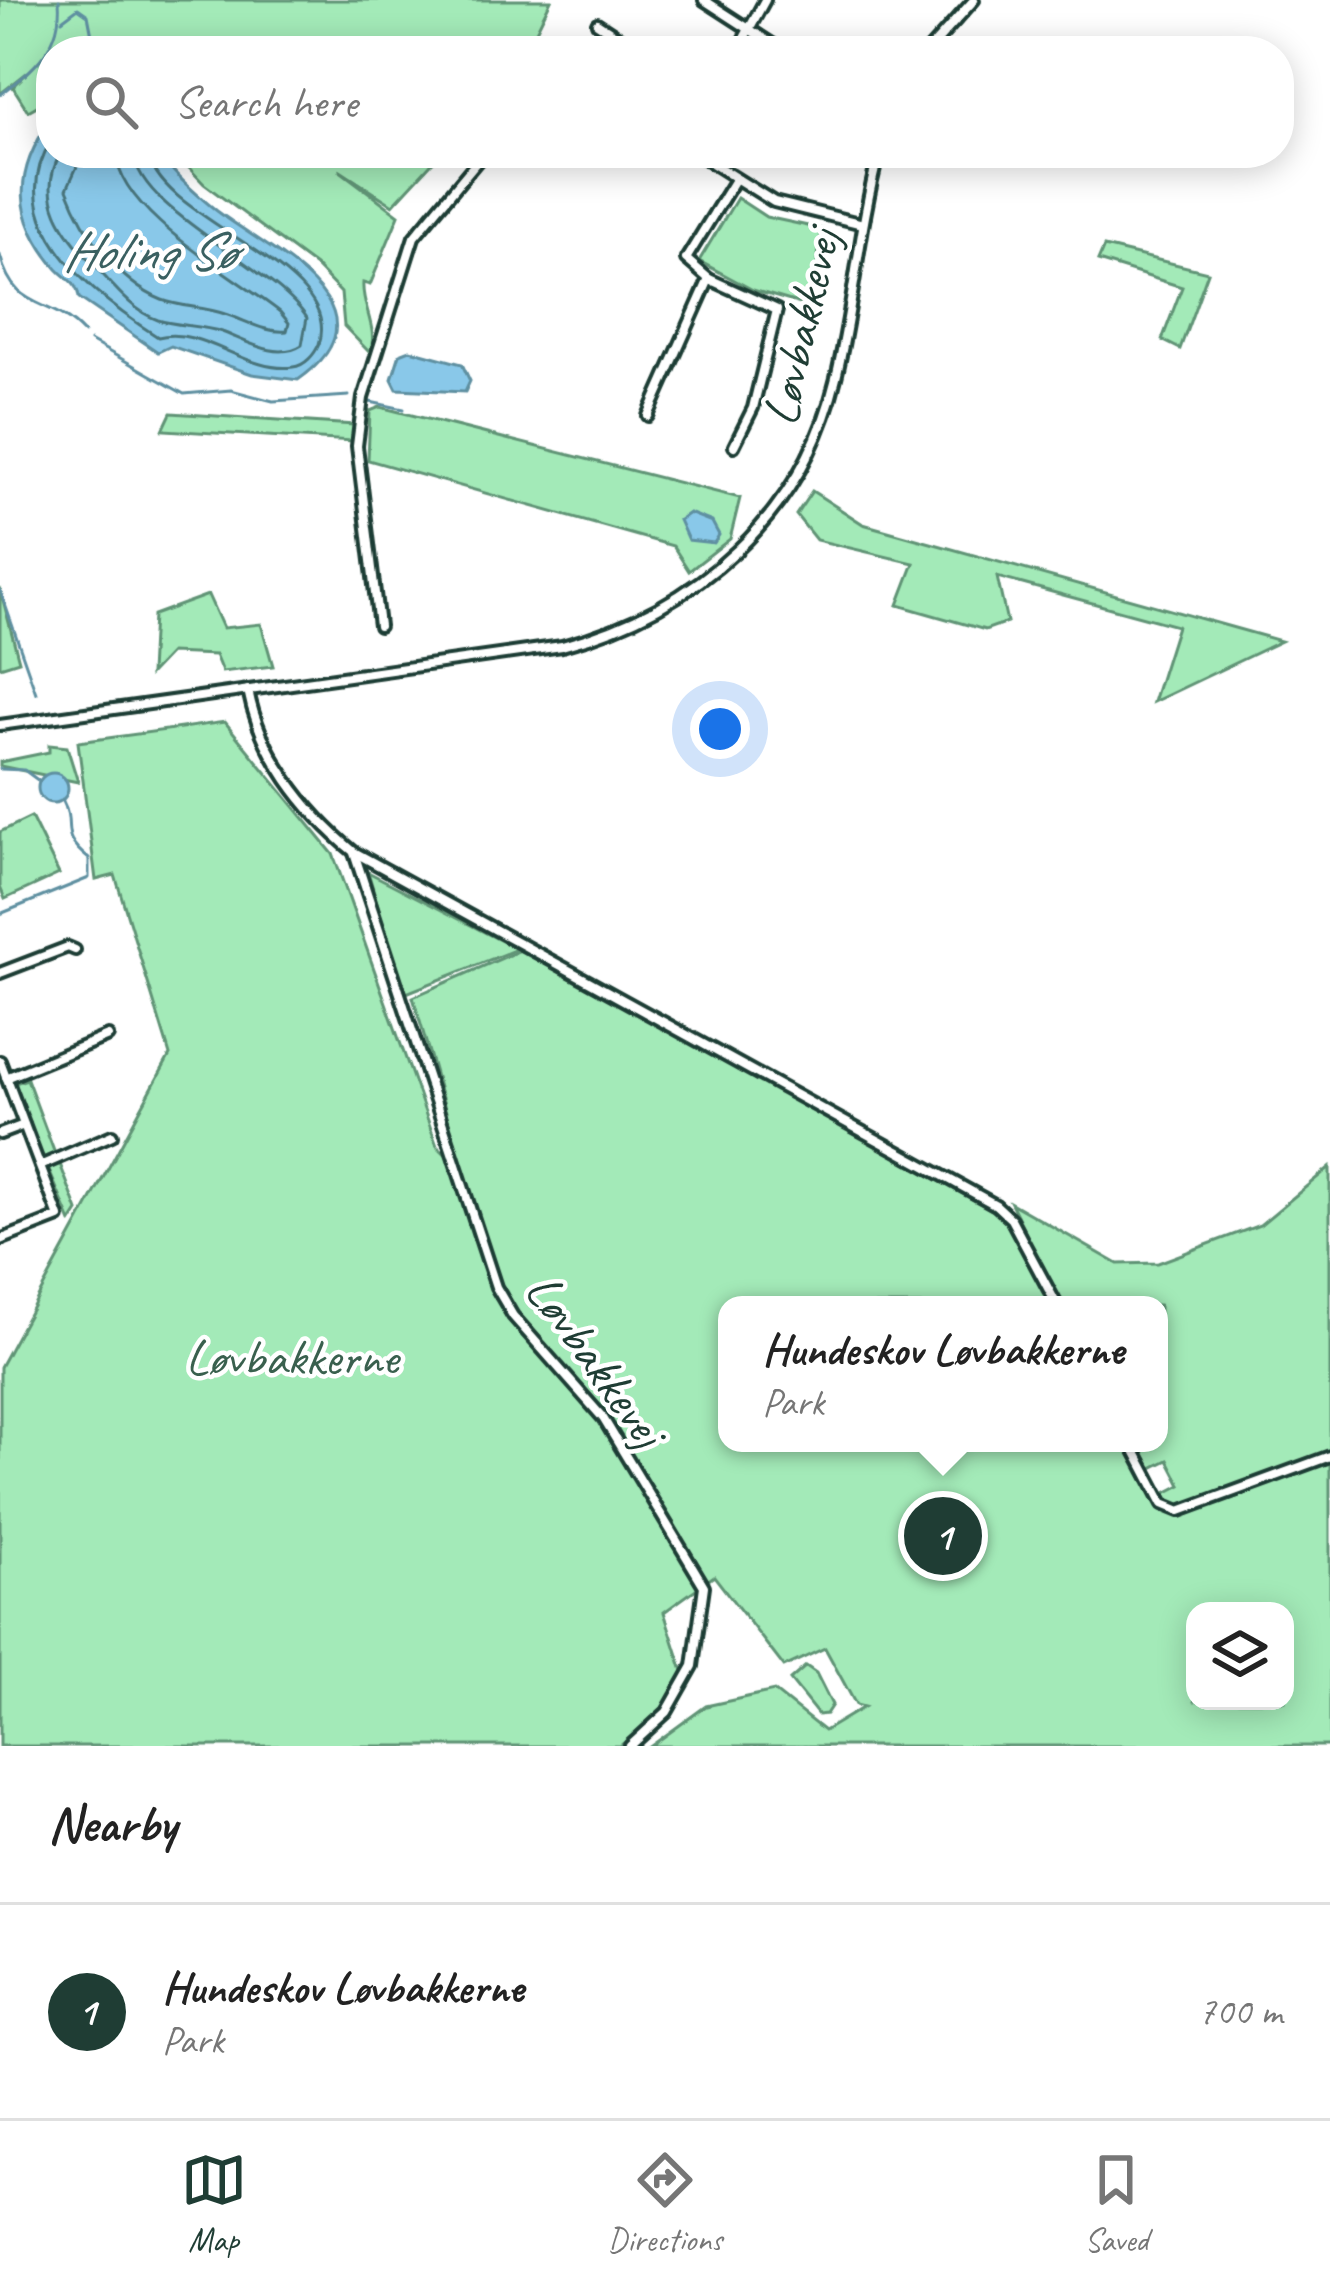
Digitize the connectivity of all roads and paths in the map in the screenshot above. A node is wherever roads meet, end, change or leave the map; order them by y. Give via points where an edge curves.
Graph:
1 (704, 0) edge
2 (765, 0) edge
3 (974, 0) edge
4 (598, 23) dead end
5 (748, 28) junction
6 (618, 36) edge
7 (744, 36) edge
8 (760, 36) edge
9 (942, 36) edge
10 (472, 168) edge
11 (716, 168) edge
12 (876, 168) edge
13 (734, 181) junction
14 (863, 224) junction
15 (709, 279) junction
16 (648, 416) dead end
17 (734, 446) dead end
18 (379, 626) dead end
19 (248, 690) junction
20 (0, 725) edge
21 (354, 852) junction
22 (75, 950) dead end
23 (0, 973) edge
24 (108, 1036) dead end
25 (0, 1060) edge
26 (6, 1078) junction
27 (24, 1125) junction
28 (0, 1134) edge
29 (112, 1135) dead end
30 (40, 1166) junction
31 (0, 1240) edge
32 (1052, 1296) edge
33 (1136, 1452) edge
34 (1330, 1456) edge
35 (631, 1746) edge

1 - 5 street
2 - 5 street
3 - 9 street
4 - 6 street
5 - 7 street
5 - 8 street
10 - 18 street via 414,238 363,398 357,446
11 - 13 street
12 - 14 street, Løvbakkevej
13 - 14 street via 774,202
13 - 15 street via 687,253 688,264
14 - 19 street, Løvbakkevej via 837,377 810,453 772,514 698,585 639,620 562,646
15 - 16 street
15 - 17 street via 777,310 753,408
19 - 20 street, Løvbakkevej
19 - 21 street, Løvbakkevej via 264,747
21 - 32 street, Løvbakkevej via 996,1205
21 - 35 street, Løvbakkevej via 496,1287 603,1418 704,1586 694,1666 667,1712
22 - 23 street
24 - 26 street
25 - 26 street
26 - 27 street
27 - 28 street
27 - 30 street
29 - 30 street
30 - 31 street via 59,1217
33 - 34 street via 1163,1504 1180,1511

